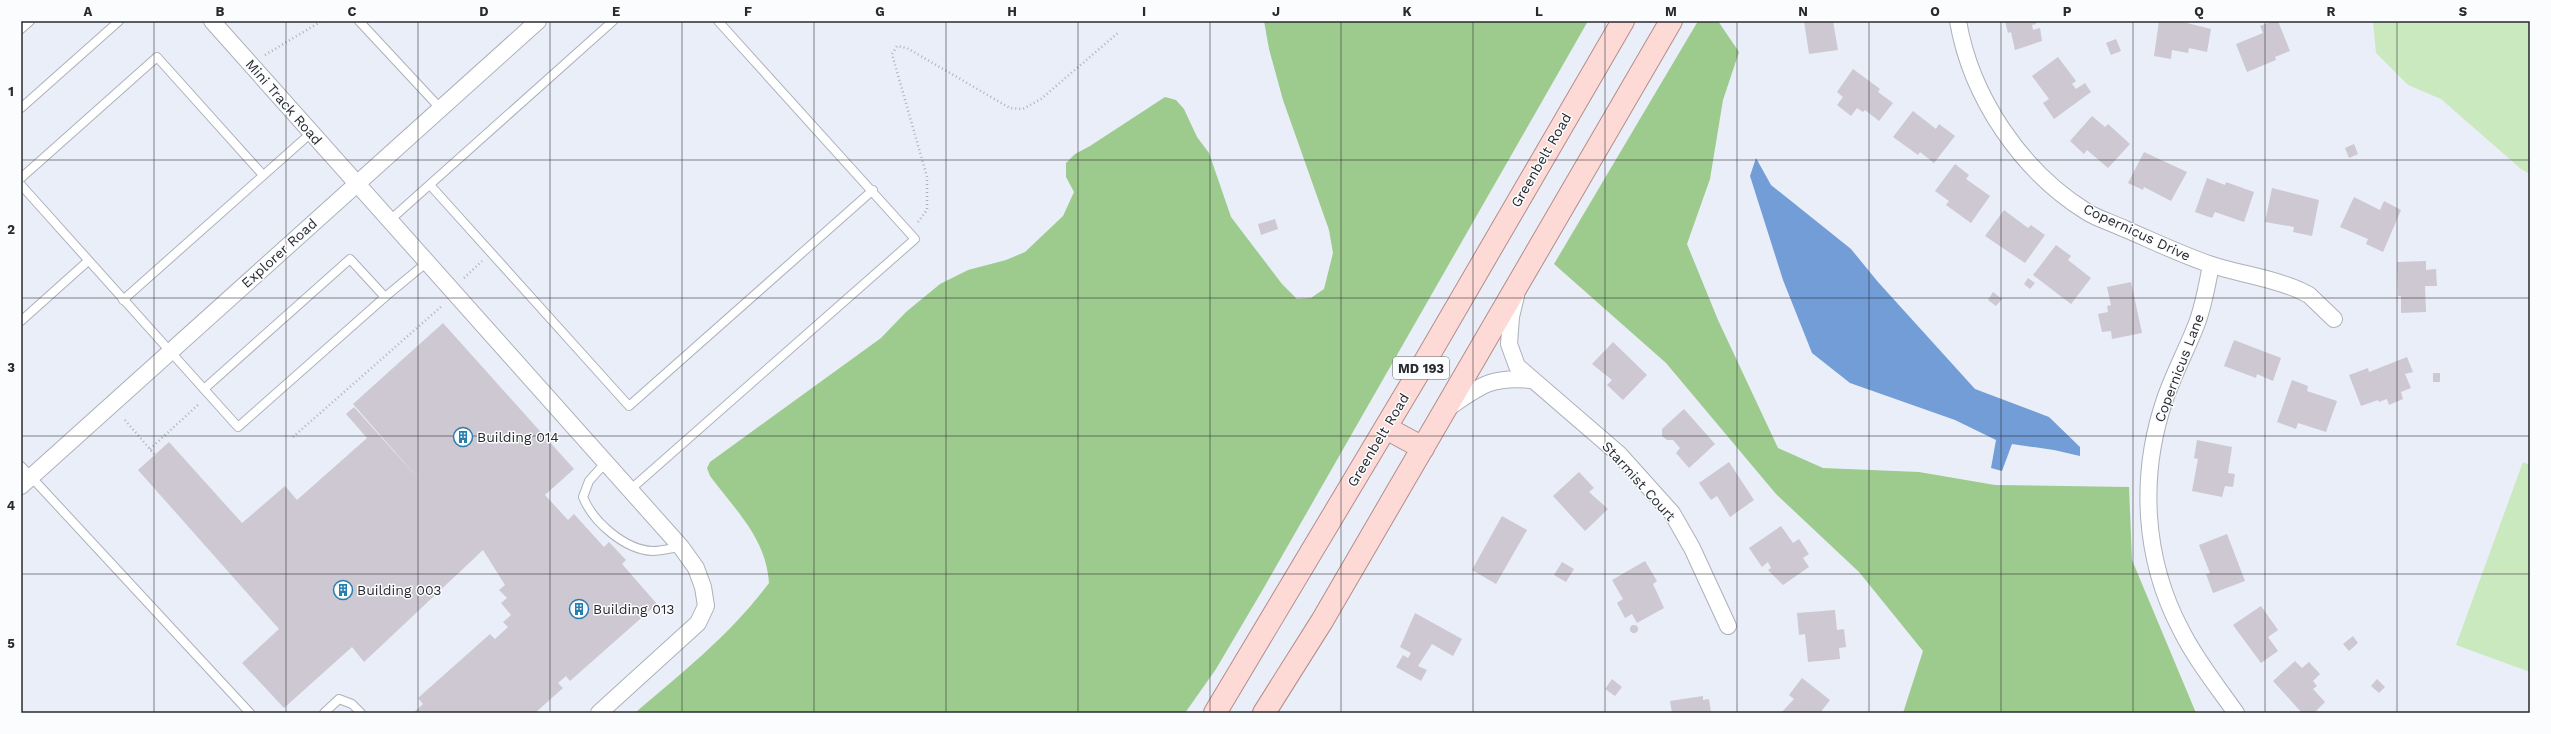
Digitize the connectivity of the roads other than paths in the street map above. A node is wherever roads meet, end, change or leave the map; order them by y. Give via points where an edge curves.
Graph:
1 (30, 21) edge
2 (118, 21) edge
3 (212, 21) edge
4 (359, 21) edge
5 (538, 21) edge
6 (613, 21) edge
7 (718, 21) edge
8 (1623, 21) edge
9 (1671, 21) edge
10 (1958, 21) edge
11 (21, 29) edge
12 (21, 108) edge
13 (440, 108) junction
14 (311, 133) junction
15 (263, 175) junction
16 (21, 178) edge
17 (356, 184) junction
18 (21, 185) edge
19 (430, 185) junction
20 (873, 190) junction
21 (390, 221) junction
22 (88, 260) junction
23 (426, 263) junction
24 (2211, 265) junction
25 (1519, 281) junction
26 (385, 297) junction
27 (123, 300) junction
28 (2334, 319) dead end
29 (21, 321) edge
30 (170, 351) junction
31 (1531, 380) junction
32 (204, 389) junction
33 (1445, 410) junction
34 (1386, 428) junction
35 (1423, 448) junction
36 (606, 462) junction
37 (24, 476) edge
38 (631, 489) junction
39 (681, 547) junction
40 (1728, 626) dead end
41 (1270, 707) edge
42 (250, 713) edge
43 (324, 713) edge
44 (362, 713) edge
45 (599, 713) edge
46 (1215, 713) edge
47 (2236, 713) edge

1 - 11 lane
2 - 12 lane
3 - 14 street, Mini Track Road
4 - 13 lane
5 - 13 street, Explorer Road
6 - 19 lane
7 - 20 lane
8 - 34 main road, Greenbelt Road / MD 193
9 - 25 main road, MD 193
10 - 24 street, Copernicus Drive via 1967,55 1986,99 2001,128 2026,160 2087,212
13 - 17 street, Explorer Road
14 - 15 lane
14 - 17 street, Mini Track Road
15 - 16 lane via 157,57
15 - 27 lane
17 - 21 street, Mini Track Road
17 - 30 street, Explorer Road
18 - 22 lane
19 - 20 lane via 629,406
19 - 21 lane
20 - 38 lane via 915,239
21 - 23 street, Mini Track Road
22 - 27 lane
22 - 29 lane
23 - 26 lane
23 - 36 street, Mini Track Road
24 - 28 street, Copernicus Drive via 2288,285 2309,295
24 - 47 street, Copernicus Lane via 2206,295 2155,433 2148,482 2148,513 2156,562 2170,606 2181,631 2208,675
25 - 31 street, Starmist Court via 1511,317 1509,344 1517,366
25 - 33 main road, MD 193
26 - 32 lane via 350,259
26 - 32 lane via 238,427
27 - 30 lane
30 - 32 lane
30 - 37 street, Explorer Road
31 - 33 street via 1509,378 1482,384
31 - 40 street, Starmist Court via 1619,454 1672,513 1692,548
33 - 35 main road, MD 193
34 - 35 main road
34 - 46 main road, Greenbelt Road / MD 193
35 - 41 main road, MD 193
36 - 38 street, Mini Track Road
36 - 39 lane via 589,481 583,497 593,514 617,537 630,545 653,551
37 - 42 lane
38 - 39 street, Mini Track Road
39 - 45 street, Mini Track Road via 696,568 703,587 706,606 698,623
43 - 44 lane via 339,699 352,704

